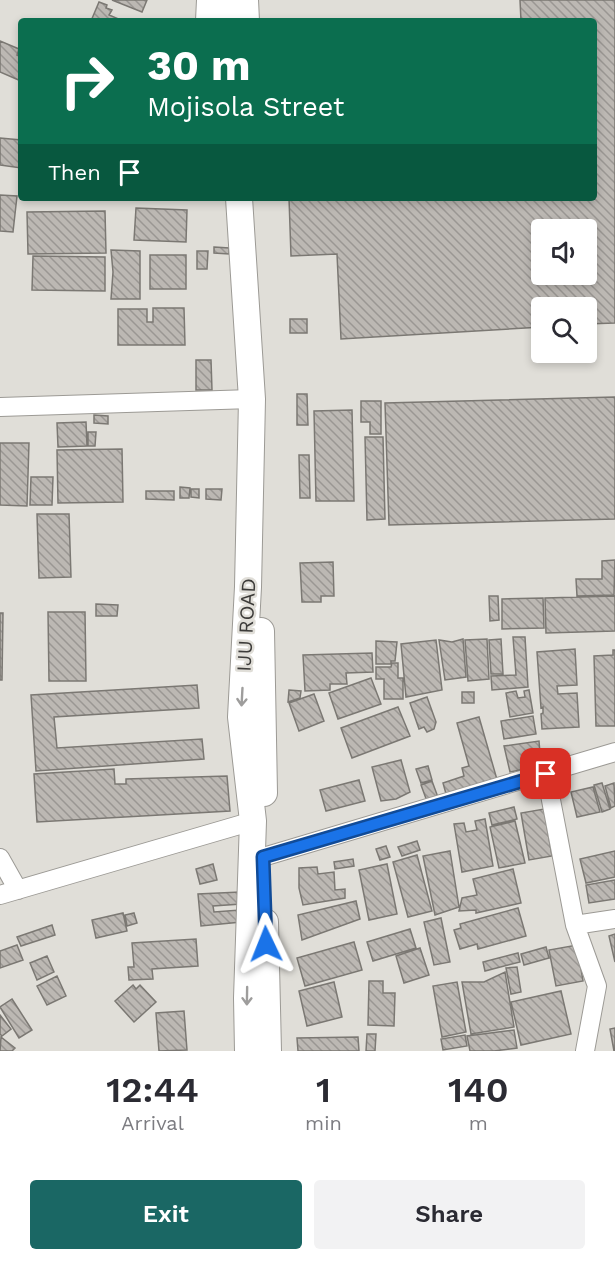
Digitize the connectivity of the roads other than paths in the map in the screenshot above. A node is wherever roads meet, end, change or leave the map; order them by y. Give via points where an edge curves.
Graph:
1 (206, 0) edge
2 (221, 0) edge
3 (245, 0) edge
4 (205, 18) edge
5 (223, 18) edge
6 (246, 18) edge
7 (239, 201) edge
8 (252, 201) edge
9 (252, 399) junction
10 (0, 407) edge
11 (615, 752) edge
12 (546, 774) junction
13 (253, 821) junction
14 (263, 857) junction
15 (0, 858) edge
16 (9, 892) edge
17 (615, 919) edge
18 (575, 924) junction
19 (248, 1051) edge
20 (268, 1051) edge
21 (585, 1051) edge

1 - 4 street
2 - 5 main road
3 - 6 main road
7 - 9 main road, IJU ROAD
8 - 14 main road, IJU ROAD
9 - 10 street
9 -> 13 main road, IJU ROAD via 249,587 241,717
11 - 12 street
12 - 14 street
12 - 18 street
13 - 16 street
13 -> 19 main road, IJU ROAD
14 - 20 main road, IJU ROAD
15 - 16 street
17 - 18 street
18 - 21 street via 597,986

